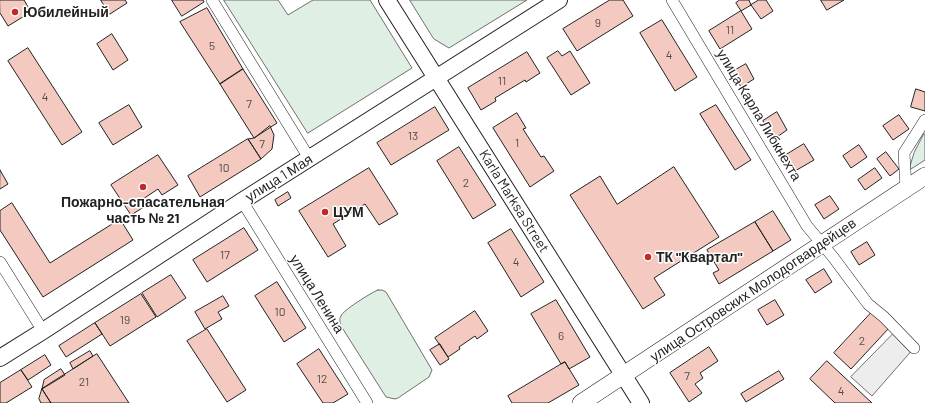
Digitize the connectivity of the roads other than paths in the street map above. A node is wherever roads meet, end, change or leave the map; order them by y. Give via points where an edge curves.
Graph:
1 (212, 0) edge
2 (387, 0) edge
3 (558, 0) edge
4 (672, 0) edge
5 (437, 78) junction
6 (925, 120) edge
7 (309, 158) junction
8 (925, 176) edge
9 (906, 188) junction
10 (242, 201) junction
11 (822, 244) junction
12 (0, 262) edge
13 (43, 331) junction
14 (914, 348) dead end
15 (0, 358) edge
16 (624, 376) junction
17 (367, 403) edge
18 (581, 403) edge
19 (641, 403) edge

1 - 7 street
2 - 5 street, Karla Marksa Street
3 - 5 street, улица 1 Мая
4 - 11 street, улица Карла Либкнехта via 807,226
5 - 7 street, улица 1 Мая
5 - 16 street, Karla Marksa Street
6 - 9 street via 904,153
7 - 10 street, улица 1 Мая
8 - 9 main road, улица Островских Молодогвардейцев
9 - 11 main road, улица Островских Молодогвардейцев
10 - 13 street, улица 1 Мая
10 - 17 street, улица Ленина
11 - 14 street, улица Карла Либкнехта via 868,304
11 - 16 main road, улица Островских Молодогвардейцев
12 - 13 street
13 - 15 street, улица 1 Мая
16 - 18 main road, улица Островских Молодогвардейцев
16 - 19 street, Karla Marksa Street

